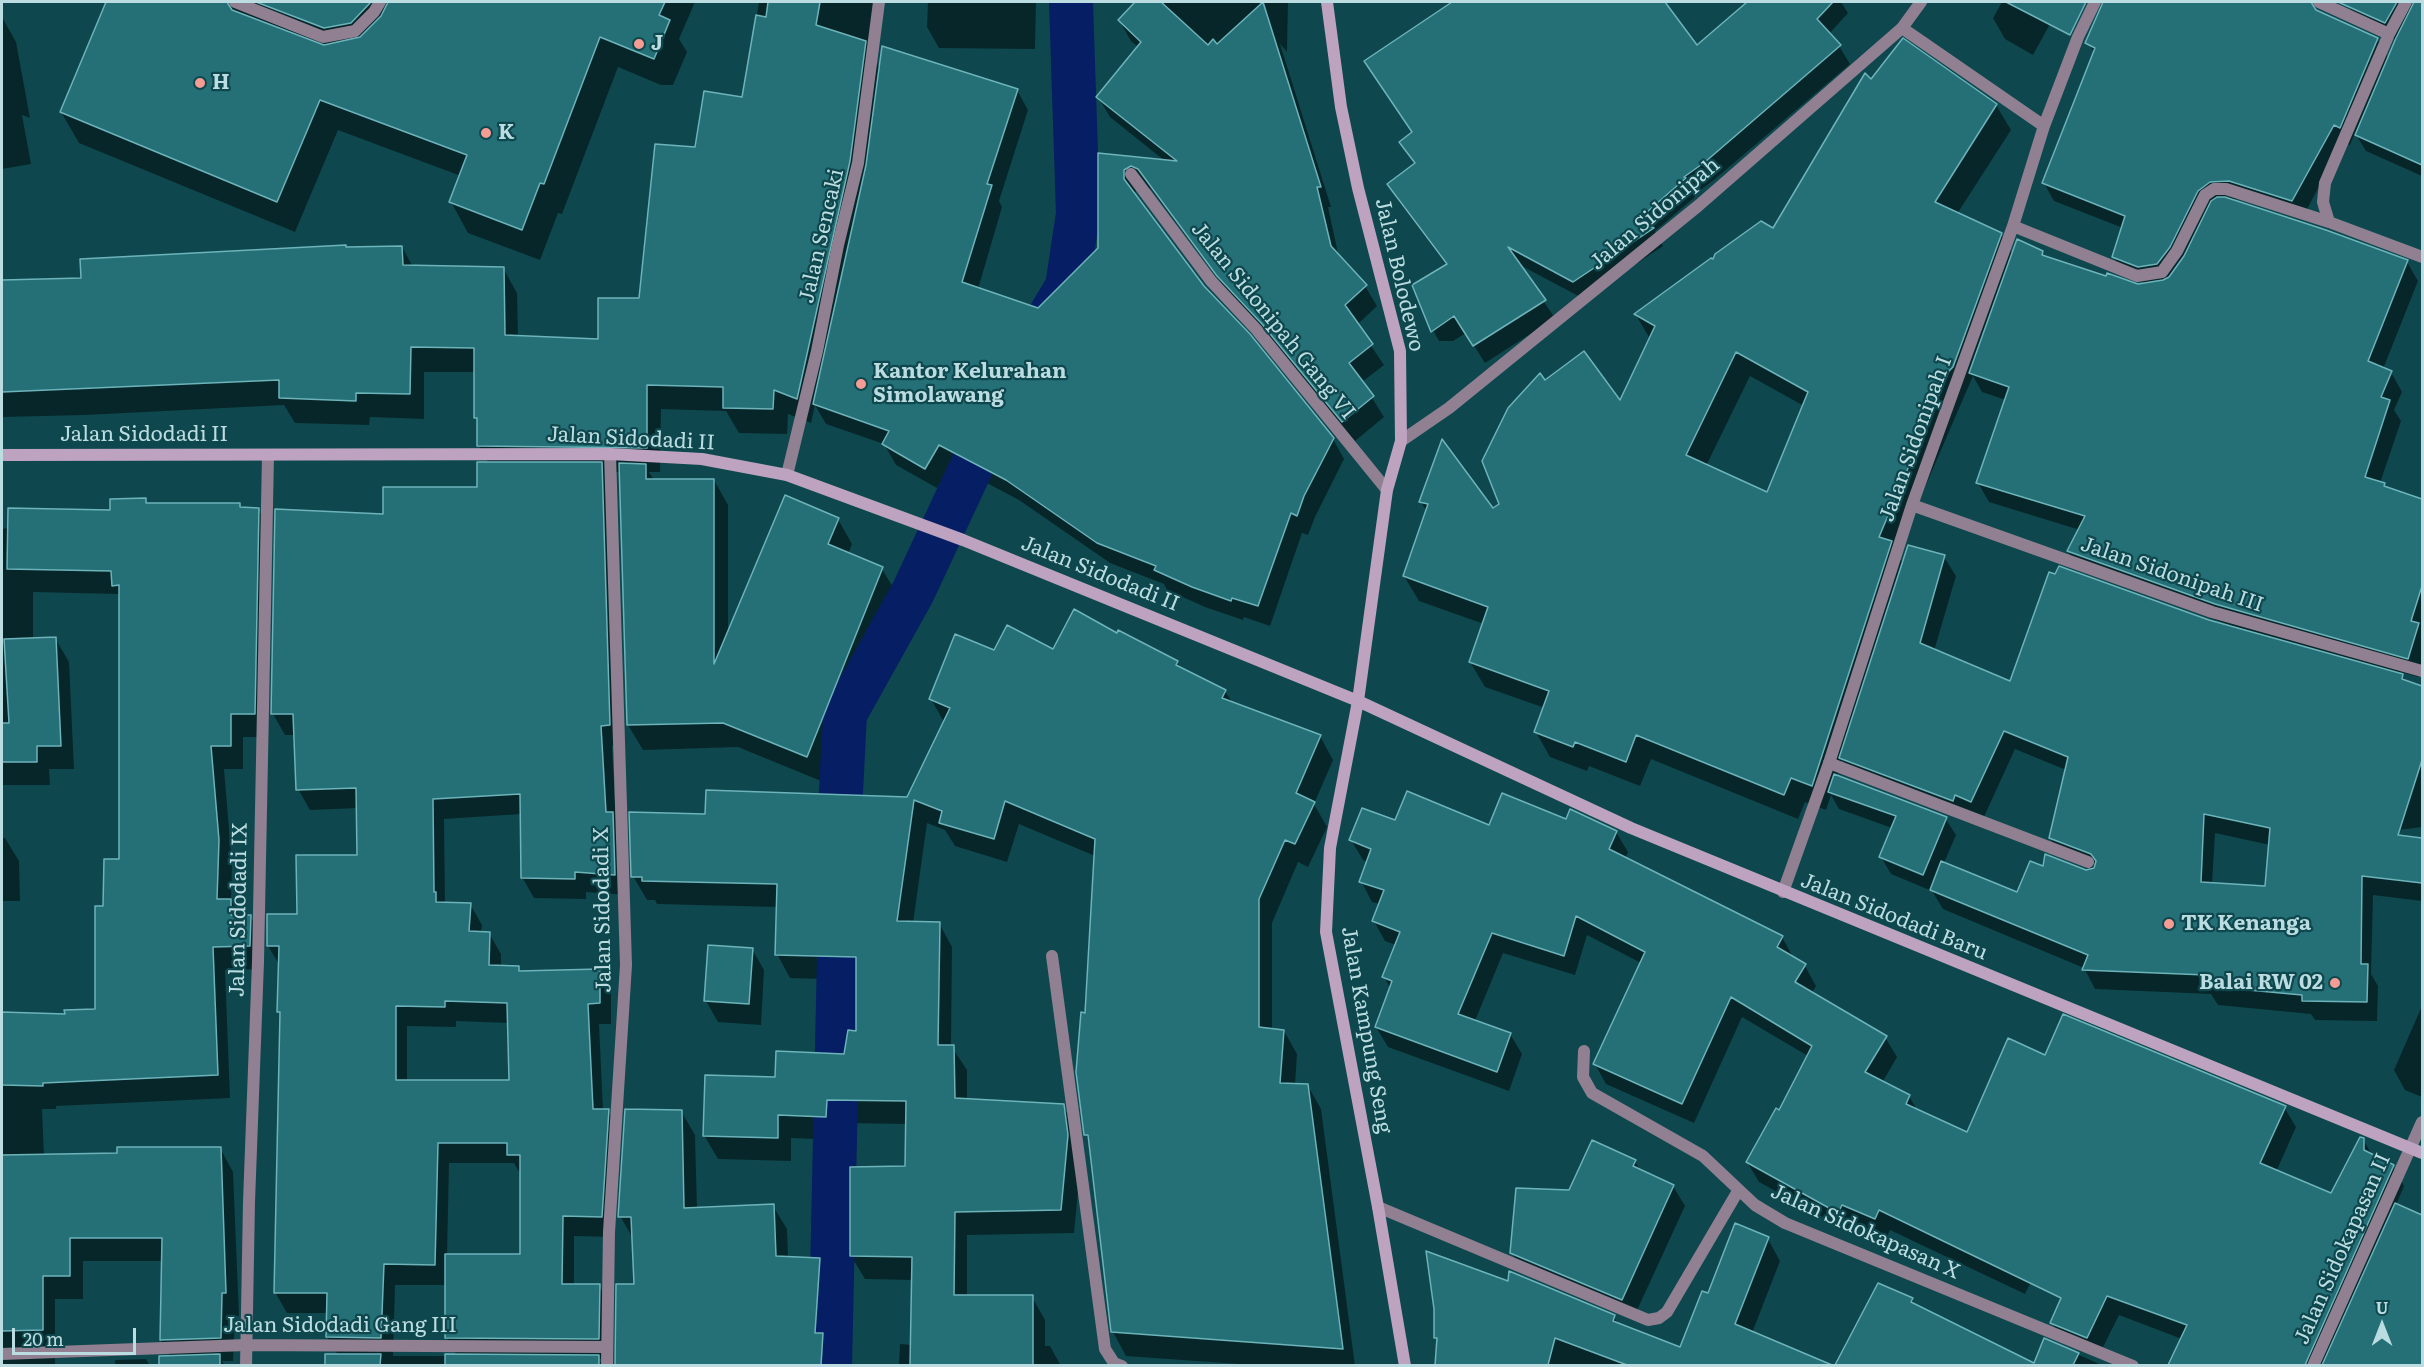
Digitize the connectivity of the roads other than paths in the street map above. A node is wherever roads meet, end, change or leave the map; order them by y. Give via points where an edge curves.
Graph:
1 (235, 2) edge
2 (380, 2) edge
3 (879, 2) edge
4 (1327, 2) edge
5 (1921, 2) edge
6 (2095, 2) edge
7 (2319, 2) edge
8 (2406, 2) edge
9 (1902, 28) junction
10 (2389, 34) junction
11 (2044, 126) junction
12 (1131, 174) dead end
13 (2329, 222) junction
14 (2013, 226) junction
15 (2422, 257) edge
16 (1401, 441) junction
17 (610, 454) junction
18 (2, 455) edge
19 (268, 455) junction
20 (787, 475) junction
21 (1387, 490) junction
22 (1912, 505) junction
23 (2422, 671) edge
24 (1358, 701) junction
25 (1829, 763) junction
26 (2088, 862) dead end
27 (1783, 892) junction
28 (1052, 956) dead end
29 (1584, 1052) dead end
30 (2422, 1122) edge
31 (2409, 1149) junction
32 (2422, 1153) edge
33 (1738, 1191) junction
34 (1378, 1207) junction
35 (246, 1345) junction
36 (607, 1347) junction
37 (2, 1354) edge
38 (246, 1365) edge
39 (607, 1365) edge
40 (1122, 1365) edge
41 (1405, 1365) edge
42 (2133, 1365) edge
43 (2313, 1365) edge

1 - 2 street via 323,37 355,31
3 - 20 street, Jalan Sencaki via 858,164
4 - 16 street, Jalan Bolodewo via 1341,107 1400,351
5 - 9 street, Jalan Sidonipah
6 - 11 street, Jalan Sidonipah I
7 - 10 street
8 - 10 street
9 - 11 street
9 - 16 street, Jalan Sidonipah via 1698,206 1449,408
10 - 13 street via 2325,183 2323,202
11 - 14 street, Jalan Sidonipah I
12 - 21 street, Jalan Sidonipah Gang VI via 1211,281 1256,329
13 - 14 street via 2226,189 2214,189 2205,195 2162,272 2137,276
13 - 15 street
14 - 22 street, Jalan Sidonipah I
16 - 21 street, Jalan Bolodewo
17 - 19 street, Jalan Sidodadi II
17 - 20 street, Jalan Sidodadi II via 702,459
17 - 36 street, Jalan Sidodadi X via 626,965 609,1232
18 - 19 street, Jalan Sidodadi II
19 - 35 street, Jalan Sidodadi IX
20 - 24 street, Jalan Sidodadi II via 916,521
21 - 24 street, Jalan Bolodewo
22 - 23 street, Jalan Sidonipah III via 2212,612
22 - 25 street, Jalan Sidonipah I
24 - 27 street, Jalan Sidodadi Baru via 1631,828
24 - 34 street, Jalan Kampung Seng via 1330,848 1326,932
25 - 26 street
25 - 27 street, Jalan Sidonipah I
27 - 31 street, Jalan Sidodadi Baru
28 - 40 street via 1105,1349 1114,1362
29 - 33 street via 1583,1077 1592,1093 1702,1156
30 - 31 street, Jalan Sidokapasan II
31 - 32 street, Jalan Sidodadi Baru
31 - 43 street, Jalan Sidokapasan II
33 - 34 street, Jalan Sidokapasan X via 1667,1312 1648,1320
33 - 42 street, Jalan Sidokapasan X via 1785,1223
34 - 41 street, Jalan Kampung Seng
35 - 36 street, Jalan Sidodadi Gang III
35 - 37 street, Jalan Sidodadi Gang III
35 - 38 street, Jalan Sidodadi IX
36 - 39 street, Jalan Sidodadi X

